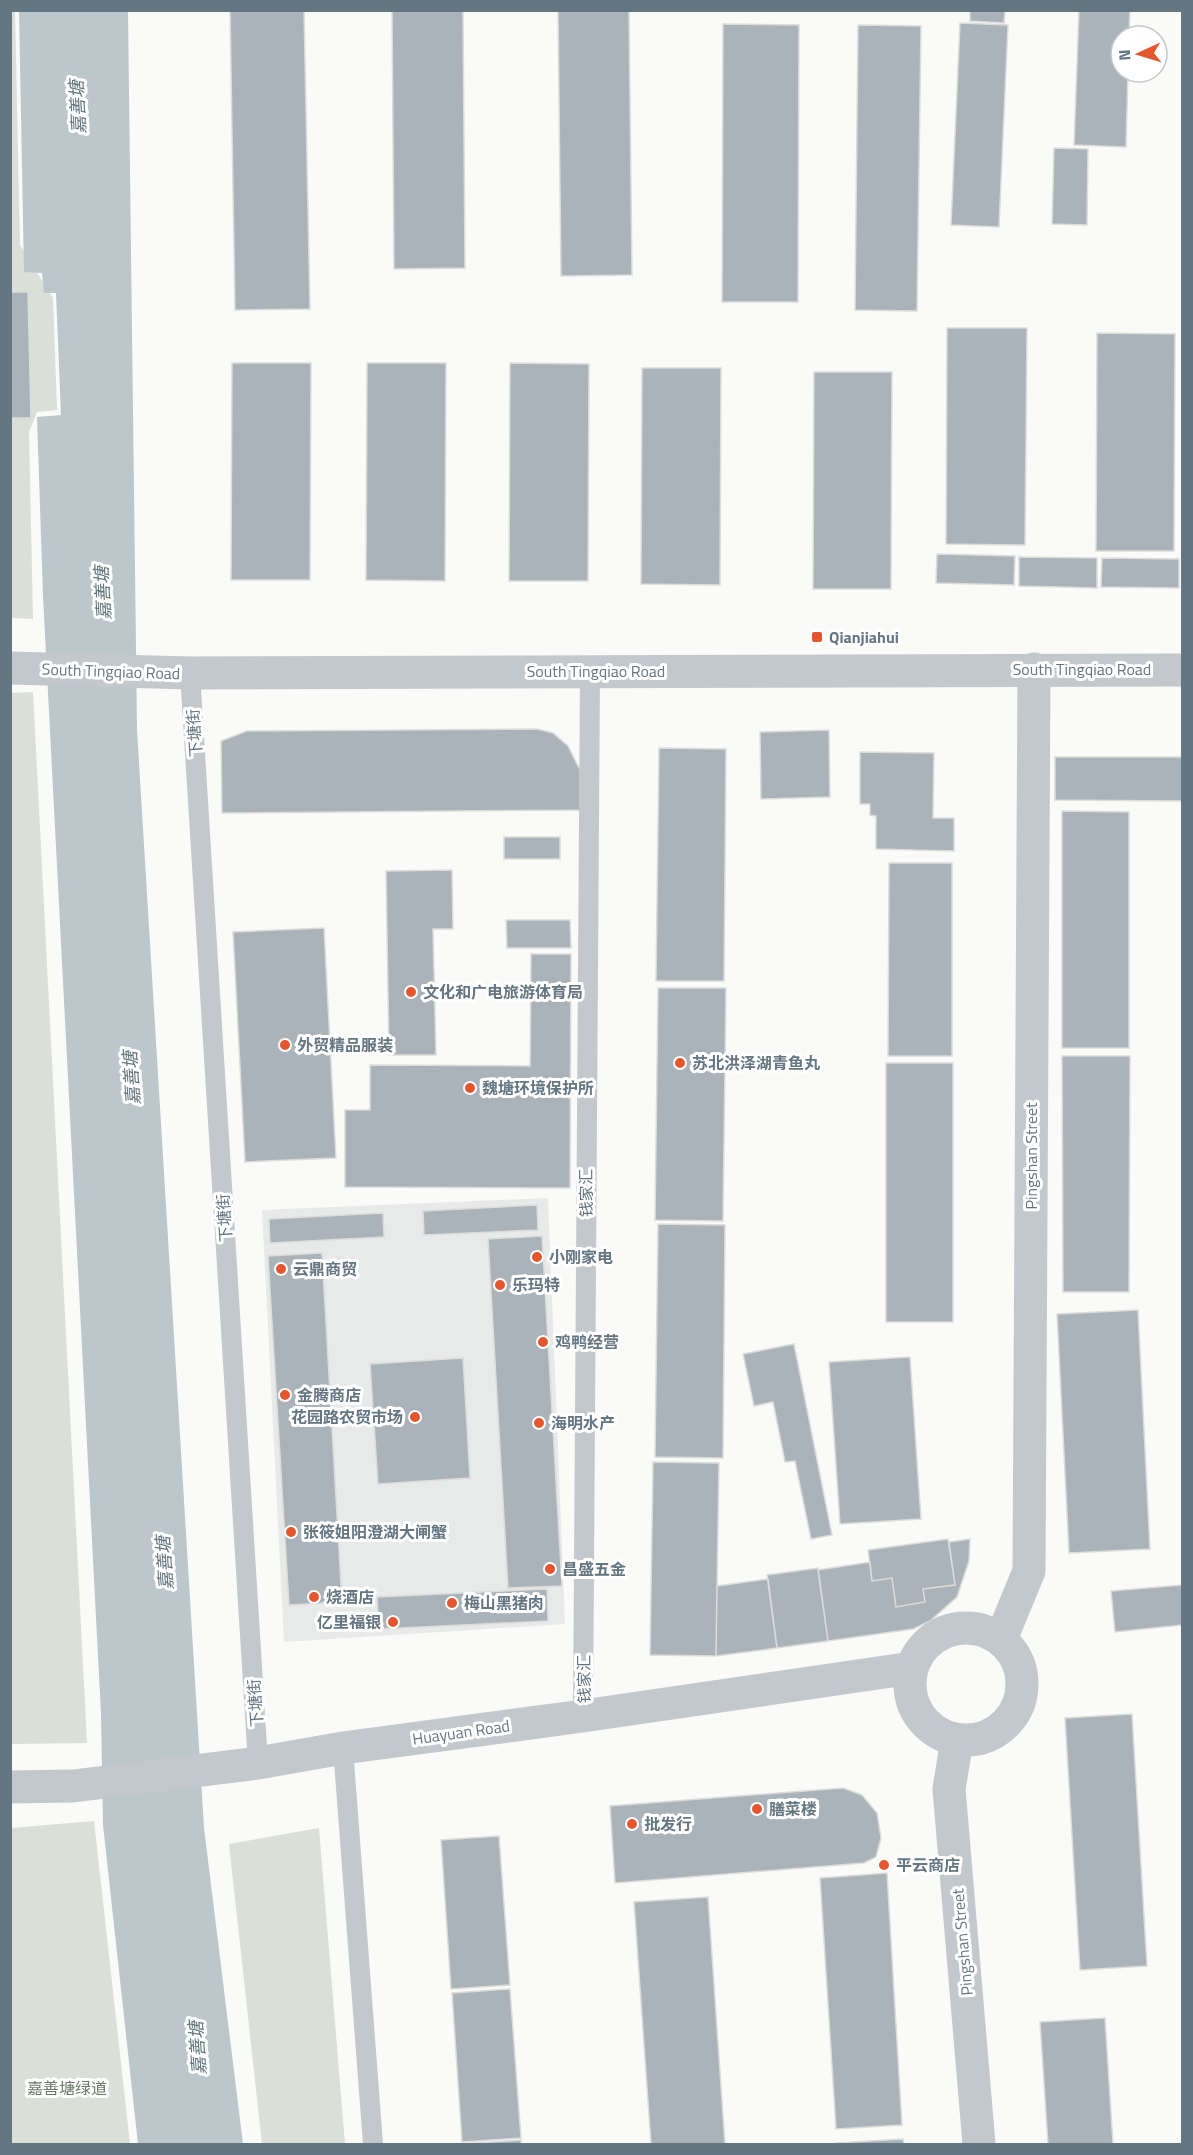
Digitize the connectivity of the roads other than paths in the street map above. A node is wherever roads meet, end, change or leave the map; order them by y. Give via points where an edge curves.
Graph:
1 (10, 668) edge
2 (1034, 669) junction
3 (1182, 670) edge
4 (590, 671) junction
5 (190, 673) junction
6 (1001, 1639) junction
7 (912, 1668) junction
8 (584, 1716) junction
9 (957, 1740) junction
10 (343, 1748) junction
11 (258, 1763) junction
12 (10, 1787) edge
13 (373, 2145) edge
14 (979, 2145) edge

1 - 5 street, South Tingqiao Road
2 - 3 street, South Tingqiao Road
2 - 4 street, South Tingqiao Road
2 - 6 street, Pingshan Street via 1029,1571
4 - 5 street, South Tingqiao Road
4 - 8 lane, 钱家汇
5 - 11 lane, 下塘街
6 - 7 street via 985,1630 949,1629 932,1638
6 - 9 street via 1013,1652 1021,1670 1019,1706 1009,1722 994,1734 976,1740
7 - 8 street, Huayuan Road
7 - 9 street via 909,1686 923,1721
8 - 10 street, Huayuan Road
9 - 14 street, Pingshan Street via 949,1789
10 - 11 street, Huayuan Road
10 - 13 lane
11 - 12 street, Huayuan Road via 73,1786

